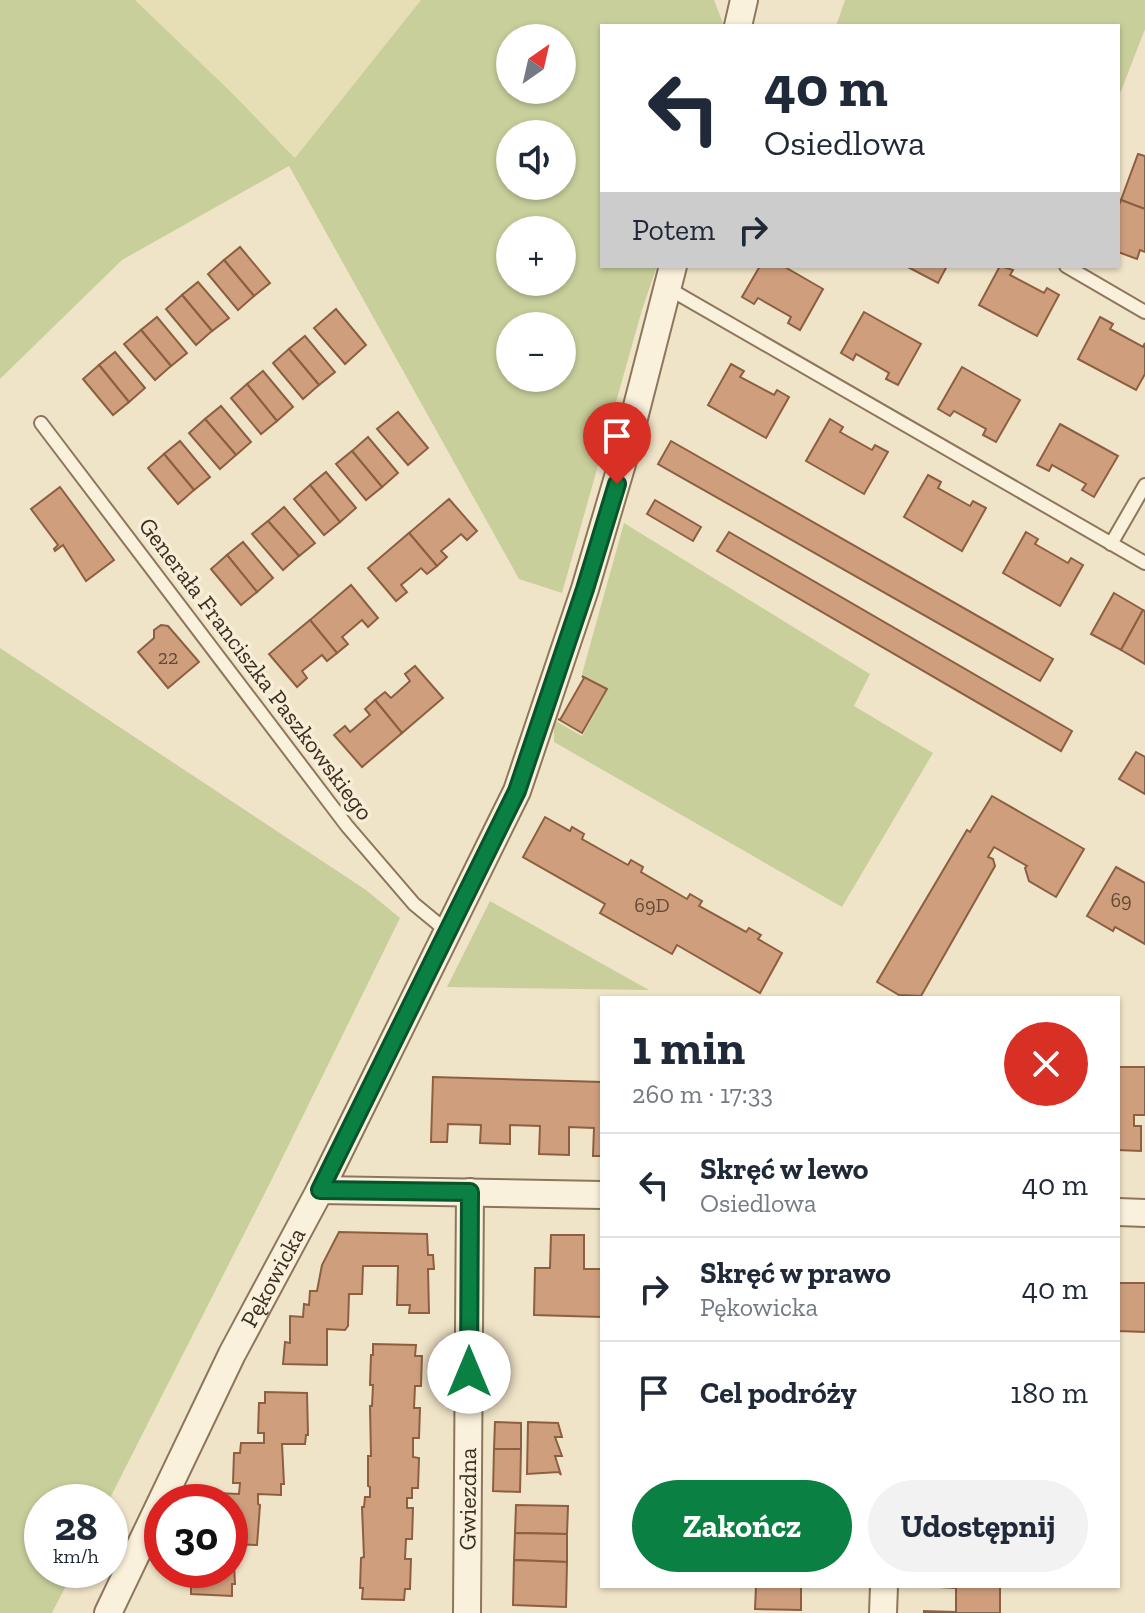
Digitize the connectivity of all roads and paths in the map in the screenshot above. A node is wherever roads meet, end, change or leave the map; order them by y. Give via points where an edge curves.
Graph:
1 (1069, 268) edge
2 (670, 277) edge
3 (1145, 312) edge
4 (41, 423) dead end
5 (1145, 485) edge
6 (1111, 544) junction
7 (1145, 563) edge
8 (448, 932) junction
9 (320, 1190) junction
10 (470, 1192) junction
11 (600, 1195) edge
12 (1120, 1212) edge
13 (1145, 1213) edge
14 (884, 1588) edge
15 (108, 1613) edge
16 (467, 1613) edge
17 (883, 1613) edge

1 - 3 lane
2 - 6 lane
2 - 8 street, Pękowicka via 616,487 521,779
4 - 8 lane, Generała Franciszka Paszkowskiego via 347,826 414,904
5 - 6 lane
6 - 7 lane
8 - 9 street, Pękowicka
9 - 10 street
9 - 15 street, Pękowicka via 232,1354
10 - 11 street
10 - 16 street, Gwiezdna
12 - 13 street
14 - 17 street

